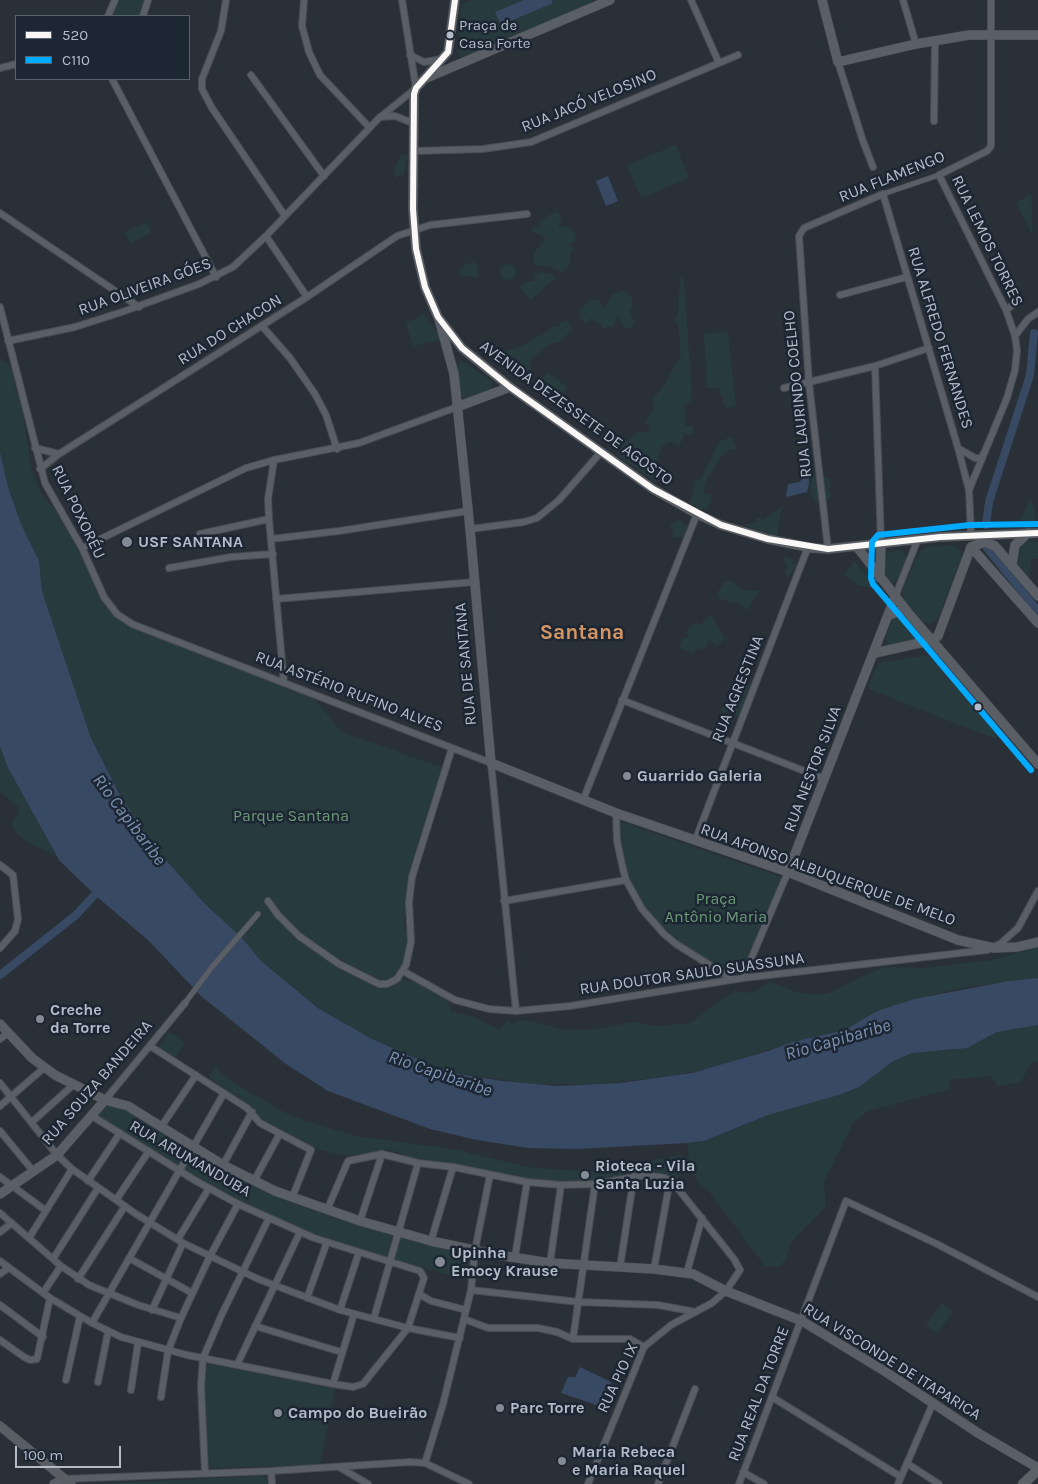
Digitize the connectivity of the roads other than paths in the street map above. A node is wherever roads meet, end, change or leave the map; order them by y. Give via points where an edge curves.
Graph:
1 (115, 0) edge
2 (148, 0) edge
3 (226, 0) edge
4 (304, 0) edge
5 (402, 0) edge
6 (610, 0) edge
7 (691, 0) edge
8 (822, 0) edge
9 (904, 0) edge
10 (991, 0) edge
11 (457, 1) edge
12 (598, 2) edge
13 (108, 15) edge
14 (143, 15) edge
15 (990, 35) junction
16 (1038, 35) edge
17 (935, 41) junction
18 (916, 44) junction
19 (738, 55) dead end
20 (410, 56) junction
21 (444, 58) junction
22 (838, 62) junction
23 (719, 63) junction
24 (15, 64) edge
25 (0, 68) edge
26 (252, 75) dead end
27 (113, 80) edge
28 (423, 80) junction
29 (416, 88) junction
30 (379, 118) junction
31 (934, 121) dead end
32 (413, 123) junction
33 (369, 127) junction
34 (415, 151) junction
35 (873, 167) dead end
36 (939, 175) junction
37 (324, 176) junction
38 (883, 194) junction
39 (0, 213) edge
40 (528, 214) dead end
41 (285, 216) junction
42 (414, 229) junction
43 (266, 236) junction
44 (799, 236) joint
45 (216, 277) junction
46 (907, 277) junction
47 (840, 295) dead end
48 (307, 297) junction
49 (1016, 303) dead end
50 (0, 307) edge
51 (139, 307) junction
52 (1006, 310) junction
53 (1038, 312) edge
54 (438, 317) junction
55 (262, 326) junction
56 (1015, 336) junction
57 (8, 341) junction
58 (929, 348) junction
59 (875, 366) junction
60 (809, 383) junction
61 (510, 387) junction
62 (784, 388) dead end
63 (457, 407) junction
64 (35, 448) junction
65 (958, 448) junction
66 (337, 449) junction
67 (987, 450) junction
68 (601, 452) junction
69 (59, 454) junction
70 (274, 460) junction
71 (40, 469) junction
72 (969, 490) junction
73 (468, 511) junction
74 (696, 514) junction
75 (268, 519) junction
76 (470, 529) junction
77 (1028, 533) junction
78 (1038, 533) edge
79 (200, 534) dead end
80 (971, 534) junction
81 (272, 538) junction
82 (918, 539) junction
83 (881, 543) junction
84 (808, 547) junction
85 (857, 547) junction
86 (82, 548) junction
87 (828, 549) junction
88 (974, 550) junction
89 (273, 554) junction
90 (1012, 564) junction
91 (169, 568) dead end
92 (880, 578) junction
93 (474, 582) junction
94 (1038, 596) edge
95 (896, 597) junction
96 (276, 599) junction
97 (109, 605) joint
98 (905, 609) junction
99 (889, 615) junction
100 (942, 623) junction
101 (1038, 623) edge
102 (921, 627) junction
103 (933, 640) junction
104 (874, 653) junction
105 (284, 683) junction
106 (622, 700) junction
107 (731, 742) junction
108 (452, 748) junction
109 (491, 763) junction
110 (1038, 764) edge
111 (825, 779) junction
112 (583, 800) junction
113 (616, 813) junction
114 (695, 841) junction
115 (0, 864) edge
116 (788, 872) junction
117 (626, 880) junction
118 (1038, 891) edge
119 (268, 901) dead end
120 (504, 901) junction
121 (258, 914) dead end
122 (1038, 942) edge
123 (0, 948) edge
124 (994, 948) junction
125 (403, 971) junction
126 (743, 978) junction
127 (732, 980) junction
128 (185, 1003) joint
129 (516, 1010) junction
130 (0, 1024) edge
131 (4, 1036) edge
132 (150, 1046) junction
133 (44, 1068) junction
134 (196, 1075) junction
135 (0, 1083) edge
136 (73, 1085) junction
137 (224, 1093) junction
138 (12, 1097) junction
139 (105, 1100) junction
140 (0, 1106) edge
141 (252, 1112) junction
142 (92, 1116) junction
143 (32, 1122) junction
144 (161, 1127) junction
145 (0, 1131) edge
146 (120, 1133) junction
147 (279, 1135) junction
148 (192, 1147) junction
149 (149, 1151) junction
150 (382, 1154) junction
151 (57, 1155) junction
152 (418, 1163) junction
153 (223, 1165) junction
154 (452, 1167) junction
155 (72, 1169) junction
156 (179, 1170) junction
157 (34, 1172) junction
158 (490, 1175) junction
159 (634, 1176) junction
160 (0, 1177) edge
161 (670, 1180) junction
162 (88, 1181) junction
163 (254, 1181) junction
164 (526, 1182) junction
165 (595, 1184) junction
166 (561, 1185) junction
167 (12, 1186) junction
168 (98, 1188) junction
169 (209, 1188) junction
170 (0, 1194) edge
171 (292, 1198) junction
172 (116, 1200) junction
173 (238, 1204) junction
174 (125, 1206) junction
175 (46, 1210) junction
176 (327, 1210) junction
177 (0, 1213) edge
178 (269, 1218) junction
179 (702, 1218) junction
180 (360, 1221) junction
181 (12, 1223) junction
182 (150, 1223) junction
183 (0, 1232) edge
184 (300, 1232) junction
185 (397, 1232) junction
186 (29, 1238) junction
187 (180, 1241) junction
188 (432, 1241) junction
189 (327, 1242) junction
190 (475, 1250) junction
191 (359, 1252) junction
192 (210, 1256) junction
193 (515, 1257) junction
194 (129, 1258) junction
195 (53, 1259) junction
196 (0, 1261) edge
197 (389, 1261) junction
198 (550, 1263) junction
199 (61, 1266) junction
200 (584, 1266) junction
201 (620, 1267) junction
202 (8, 1268) junction
203 (654, 1268) junction
204 (242, 1272) junction
205 (688, 1272) junction
206 (0, 1274) edge
207 (78, 1279) junction
208 (165, 1279) junction
209 (274, 1286) junction
210 (471, 1290) junction
211 (726, 1291) junction
212 (43, 1293) junction
213 (192, 1293) junction
214 (108, 1294) junction
215 (419, 1294) junction
216 (1038, 1297) edge
217 (50, 1298) junction
218 (307, 1298) junction
219 (579, 1302) junction
220 (0, 1305) edge
221 (152, 1310) junction
222 (340, 1310) junction
223 (466, 1310) junction
224 (696, 1312) junction
225 (354, 1314) junction
226 (80, 1316) junction
227 (182, 1318) junction
228 (374, 1318) junction
229 (464, 1319) junction
230 (802, 1321) junction
231 (92, 1323) junction
232 (255, 1326) junction
233 (408, 1328) junction
234 (108, 1332) junction
235 (43, 1337) junction
236 (460, 1338) junction
237 (573, 1339) junction
238 (0, 1340) edge
239 (138, 1343) junction
240 (644, 1347) junction
241 (168, 1351) junction
242 (342, 1352) junction
243 (203, 1358) junction
244 (237, 1365) junction
245 (66, 1380) dead end
246 (98, 1382) dead end
247 (333, 1384) junction
248 (694, 1388) dead end
249 (131, 1390) dead end
250 (161, 1397) dead end
251 (772, 1397) junction
252 (933, 1403) junction
253 (0, 1426) edge
254 (425, 1463) junction
255 (908, 1464) junction
256 (339, 1467) junction
257 (1038, 1469) edge
258 (270, 1471) junction
259 (743, 1472) junction
260 (205, 1473) junction
261 (901, 1477) junction
262 (68, 1481) edge
263 (54, 1484) edge
264 (272, 1484) edge
265 (368, 1484) edge
266 (468, 1484) edge
267 (588, 1484) edge
268 (658, 1484) edge
269 (739, 1484) edge
270 (764, 1484) edge
271 (898, 1484) edge
272 (939, 1484) edge
273 (1023, 1484) edge

1 - 13 street
2 - 14 street
3 - 41 street via 221,32 202,78 202,89
4 - 33 street via 302,26 320,75
5 - 20 street
6 - 12 street
7 - 23 street
8 - 22 street
9 - 18 street
10 - 15 street
11 - 21 main road via 450,49
12 - 28 street
15 - 16 street
15 - 17 street
15 - 36 street, RUA FLAMENGO via 992,140 987,151
17 - 18 street
17 - 31 street
18 - 22 street
19 - 23 street, RUA JACÓ VELOSINO
20 - 21 street via 424,62
20 - 29 street
21 - 28 main road
22 - 35 street
23 - 34 street, RUA JACÓ VELOSINO via 531,142 483,149
24 - 25 street
26 - 37 street
27 - 45 street
28 - 29 main road
29 - 30 street, RUA OLIVEIRA GÓES
29 - 32 main road, AVENIDA DEZESSETE DE AGOSTO
30 - 32 street via 395,116
30 - 33 street, RUA OLIVEIRA GÓES
32 - 34 main road, AVENIDA DEZESSETE DE AGOSTO
33 - 37 street, RUA OLIVEIRA GÓES
34 - 42 main road, AVENIDA DEZESSETE DE AGOSTO
36 - 38 street, RUA FLAMENGO
36 - 52 street, RUA LEMOS TORRES
37 - 41 street, RUA OLIVEIRA GÓES
38 - 44 street, RUA FLAMENGO via 804,228
38 - 46 street, RUA ALFREDO FERNANDES
39 - 51 street
40 - 42 street, RUA DO CHACON
41 - 43 street, RUA OLIVEIRA GÓES
42 - 48 street, RUA DO CHACON via 397,236
42 - 54 main road, AVENIDA DEZESSETE DE AGOSTO via 421,272
43 - 45 street, RUA OLIVEIRA GÓES via 233,267
43 - 48 street
44 - 60 street, RUA LAURINDO COELHO
45 - 51 street, RUA OLIVEIRA GÓES
46 - 47 street
46 - 58 street, RUA ALFREDO FERNANDES
48 - 55 street, RUA DO CHACON
49 - 52 street
50 - 57 street, RUA POXORÉU
51 - 57 street, RUA OLIVEIRA GÓES via 75,327
52 - 56 street, RUA LEMOS TORRES
53 - 56 street
54 - 61 main road, AVENIDA DEZESSETE DE AGOSTO via 462,348
54 - 63 street, RUA DE SANTANA via 448,348
55 - 66 street via 315,394
55 - 69 street, RUA DO CHACON
56 - 67 street, RUA LEMOS TORRES via 1015,370
57 - 64 street, RUA POXORÉU
58 - 59 street
58 - 65 street, RUA ALFREDO FERNANDES
59 - 60 street
59 - 83 street
60 - 62 street
60 - 87 street, RUA LAURINDO COELHO
61 - 63 street
61 - 68 main road, AVENIDA DEZESSETE DE AGOSTO
63 - 66 street
63 - 73 street, RUA DE SANTANA
64 - 69 street
64 - 71 street, RUA POXORÉU
65 - 67 street via 975,458 981,458
65 - 72 street, RUA ALFREDO FERNANDES
66 - 70 street
67 - 72 street, RUA LEMOS TORRES
68 - 74 main road, AVENIDA DEZESSETE DE AGOSTO via 653,489
68 - 76 street via 559,500 537,518
69 - 71 street, RUA DO CHACON
70 - 75 street
70 - 86 street via 246,468
71 - 86 street, RUA POXORÉU
72 - 80 street
73 - 76 street, RUA DE SANTANA
73 - 81 street
74 - 84 main road, AVENIDA DEZESSETE DE AGOSTO via 768,539
74 - 106 street
75 - 79 street
75 - 81 street
76 - 93 street, RUA DE SANTANA
77 - 78 main road, AVENIDA DEZESSETE DE AGOSTO
77 - 80 main road, AVENIDA DEZESSETE DE AGOSTO
77 - 90 street via 1015,545
80 - 82 main road, AVENIDA DEZESSETE DE AGOSTO
80 - 88 street
81 - 89 street
82 - 83 main road, AVENIDA DEZESSETE DE AGOSTO
82 - 95 street
83 - 85 main road, AVENIDA DEZESSETE DE AGOSTO
83 - 92 main road
84 - 87 main road, AVENIDA DEZESSETE DE AGOSTO
84 - 107 street, RUA AGRESTINA
85 - 87 main road, AVENIDA DEZESSETE DE AGOSTO
85 - 92 main road
86 - 97 street, RUA POXORÉU
88 - 90 street via 985,542 995,546
88 - 100 main road
88 - 101 street
89 - 91 street via 231,556
89 - 96 street
90 - 94 street
92 - 95 main road
93 - 96 street
93 - 109 street, RUA DE SANTANA
95 - 98 main road
95 - 99 street, RUA NESTOR SILVA
96 - 105 street
97 - 105 street, RUA ASTÉRIO RUFINO ALVES via 132,624
98 - 99 main road
98 - 102 main road
99 - 104 street, RUA NESTOR SILVA
100 - 102 main road via 935,627
100 - 103 main road via 938,636
102 - 103 main road
103 - 104 main road
103 - 110 main road
104 - 111 street, RUA NESTOR SILVA
105 - 108 street, RUA ASTÉRIO RUFINO ALVES
106 - 107 street
106 - 112 street
107 - 111 street
107 - 114 street, RUA AGRESTINA
108 - 109 street, RUA ASTÉRIO RUFINO ALVES
108 - 125 street via 412,877 411,942
109 - 112 street, RUA ASTÉRIO RUFINO ALVES
109 - 120 street, RUA DE SANTANA
111 - 116 street, RUA NESTOR SILVA
112 - 113 street, RUA AFONSO ALBUQUERQUE DE MELO
113 - 114 street, RUA AFONSO ALBUQUERQUE DE MELO
113 - 117 street via 617,841
114 - 116 street, RUA AFONSO ALBUQUERQUE DE MELO
115 - 123 street via 13,875 18,919 15,931
116 - 124 street, RUA AFONSO ALBUQUERQUE DE MELO via 942,934
116 - 126 street, RUA NESTOR SILVA
117 - 120 street
117 - 127 street via 642,909 664,934
118 - 124 street via 1018,928
119 - 125 street via 311,946 372,982 392,982
120 - 129 street, RUA DE SANTANA
121 - 128 street
122 - 124 street, RUA AFONSO ALBUQUERQUE DE MELO
124 - 126 street, RUA DOUTOR SAULO SUASSUNA
125 - 129 street, RUA DOUTOR SAULO SUASSUNA via 455,1000 489,1009
126 - 127 street, RUA DOUTOR SAULO SUASSUNA
127 - 129 street, RUA DOUTOR SAULO SUASSUNA via 598,1002
128 - 132 street, RUA SOUZA BANDEIRA
130 - 131 street, RUA VISCONDE DE ITAPARICA
131 - 133 street, RUA VISCONDE DE ITAPARICA
132 - 134 street
132 - 139 street, RUA SOUZA BANDEIRA
133 - 136 street, RUA VISCONDE DE ITAPARICA
133 - 138 street
134 - 137 street
134 - 144 street
135 - 138 street
136 - 139 street, RUA VISCONDE DE ITAPARICA
136 - 143 street
137 - 141 street
137 - 148 street
138 - 140 street
138 - 143 street
139 - 142 street, RUA SOUZA BANDEIRA
139 - 144 street, RUA VISCONDE DE ITAPARICA via 124,1104
141 - 147 street via 260,1123
141 - 153 street
142 - 146 street, RUA ARUMANDUBA
142 - 151 street, RUA SOUZA BANDEIRA
143 - 151 street
144 - 148 street, RUA VISCONDE DE ITAPARICA
145 - 157 street
146 - 149 street, RUA ARUMANDUBA
146 - 162 street
147 - 163 street
147 - 171 street via 311,1150
148 - 153 street, RUA VISCONDE DE ITAPARICA
148 - 156 street
149 - 156 street, RUA ARUMANDUBA
149 - 172 street
150 - 152 street
150 - 176 street via 348,1161
150 - 180 street
151 - 155 street
151 - 157 street, RUA SOUZA BANDEIRA
152 - 154 street
152 - 185 street
153 - 163 street, RUA VISCONDE DE ITAPARICA
154 - 158 street
154 - 188 street
155 - 162 street
155 - 175 street
156 - 169 street, RUA ARUMANDUBA
156 - 182 street
157 - 167 street, RUA SOUZA BANDEIRA
158 - 164 street
158 - 190 street
159 - 161 street
159 - 165 street
159 - 201 street
160 - 167 street
161 - 179 street
161 - 203 street
162 - 168 street
163 - 171 street, RUA VISCONDE DE ITAPARICA
164 - 166 street
164 - 193 street
165 - 166 street
165 - 200 street
166 - 198 street
167 - 170 street, RUA SOUZA BANDEIRA
167 - 175 street
168 - 172 street
168 - 195 street
169 - 173 street, RUA ARUMANDUBA
169 - 187 street
171 - 176 street, RUA VISCONDE DE ITAPARICA
172 - 174 street
173 - 178 street, RUA ARUMANDUBA
173 - 192 street
174 - 182 street
174 - 207 street
175 - 186 street
176 - 180 street, RUA VISCONDE DE ITAPARICA
177 - 181 street
178 - 184 street, RUA ARUMANDUBA
178 - 204 street
179 - 205 street
179 - 211 street via 740,1270
180 - 185 street, RUA VISCONDE DE ITAPARICA
181 - 183 street
181 - 186 street
182 - 187 street
182 - 194 street
184 - 189 street, RUA ARUMANDUBA
184 - 209 street
185 - 188 street, RUA VISCONDE DE ITAPARICA
185 - 197 street
186 - 195 street
187 - 192 street
187 - 208 street
188 - 190 street, RUA VISCONDE DE ITAPARICA
189 - 191 street, RUA ARUMANDUBA
189 - 218 street
190 - 193 street, RUA VISCONDE DE ITAPARICA
190 - 210 street
191 - 197 street, RUA ARUMANDUBA
191 - 222 street
192 - 204 street
192 - 213 street
193 - 198 street, RUA VISCONDE DE ITAPARICA
194 - 208 street
194 - 214 street
195 - 199 street
196 - 202 street
197 - 215 street, RUA ARUMANDUBA via 420,1271 424,1278
197 - 228 street
198 - 200 street, RUA VISCONDE DE ITAPARICA
199 - 207 street
199 - 212 street
200 - 201 street, RUA VISCONDE DE ITAPARICA
200 - 219 street
201 - 203 street, RUA VISCONDE DE ITAPARICA
202 - 206 street
202 - 212 street
203 - 205 street, RUA VISCONDE DE ITAPARICA
204 - 209 street
204 - 243 street
205 - 211 street, RUA VISCONDE DE ITAPARICA
207 - 214 street
208 - 213 street
208 - 221 street
209 - 218 street
209 - 232 street
210 - 219 street
210 - 223 street
211 - 224 street, RUA PIO IX
211 - 230 street, RUA VISCONDE DE ITAPARICA
212 - 217 street
213 - 227 street
214 - 221 street
214 - 231 street
215 - 223 street via 431,1301
215 - 233 street, RUA ARUMANDUBA
216 - 230 street, RUA REAL DA TORRE via 846,1201
217 - 226 street
217 - 235 street
218 - 222 street
219 - 224 street via 658,1305
219 - 237 street
220 - 235 street
221 - 227 street
222 - 225 street
223 - 229 street
224 - 240 street, RUA PIO IX via 671,1325
225 - 228 street
225 - 242 street
226 - 231 street
226 - 245 street
227 - 241 street
228 - 233 street
229 - 236 street
229 - 237 street via 488,1328 538,1328
230 - 251 street, RUA REAL DA TORRE
230 - 252 street, RUA VISCONDE DE ITAPARICA
231 - 234 street
232 - 242 street
232 - 244 street
233 - 236 street
233 - 247 street via 363,1384 353,1387
234 - 239 street
234 - 246 street
235 - 238 street via 37,1359 30,1360
236 - 254 street
237 - 240 street via 630,1339
239 - 241 street
239 - 249 street
240 - 267 street, RUA PIO IX
241 - 243 street
241 - 250 street
242 - 247 street
243 - 244 street
243 - 260 street
244 - 247 street
248 - 268 street
251 - 259 street, RUA REAL DA TORRE
251 - 261 street
252 - 255 street
252 - 257 street, RUA VISCONDE DE ITAPARICA
253 - 262 main road
254 - 256 street
254 - 266 street
255 - 261 street
255 - 272 street
256 - 258 street
256 - 265 street
257 - 273 main road
258 - 260 street
258 - 264 street
259 - 269 street, RUA REAL DA TORRE
259 - 270 street
260 - 262 street
261 - 271 street
262 - 263 street

